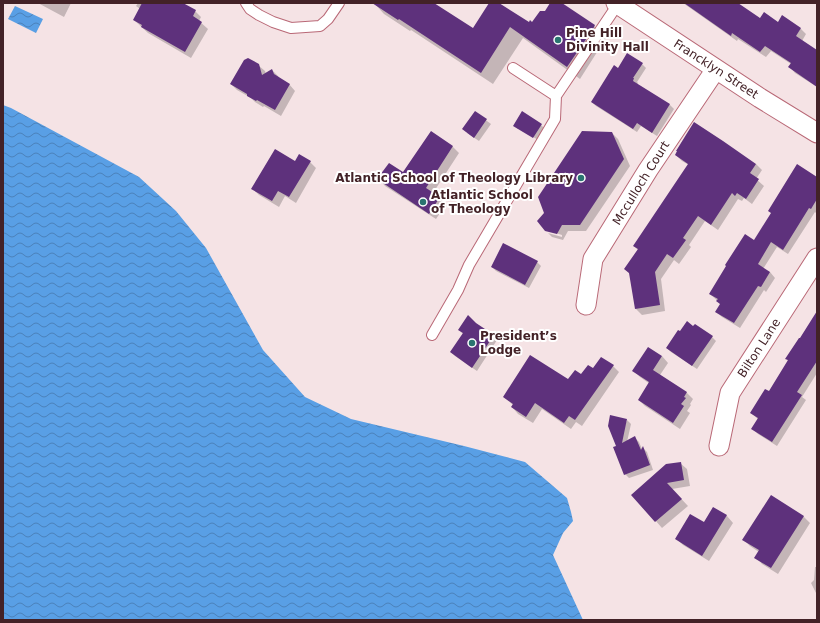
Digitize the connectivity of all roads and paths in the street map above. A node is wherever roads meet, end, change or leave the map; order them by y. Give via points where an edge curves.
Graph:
1 (246, 3) edge
2 (339, 3) edge
3 (617, 4) edge
4 (513, 68) dead end
5 (716, 69) junction
6 (556, 96) junction
7 (817, 133) edge
8 (817, 258) edge
9 (586, 305) dead end
10 (432, 335) dead end
11 (719, 446) dead end

1 - 2 lane via 259,15 291,28 320,26
3 - 5 street, Francklyn Street
3 - 6 lane
4 - 6 lane
5 - 7 street, Francklyn Street
5 - 9 street, Mcculloch Court via 648,170 593,260
6 - 10 lane via 555,119 469,265
8 - 11 street, Bilton Lane via 730,393

